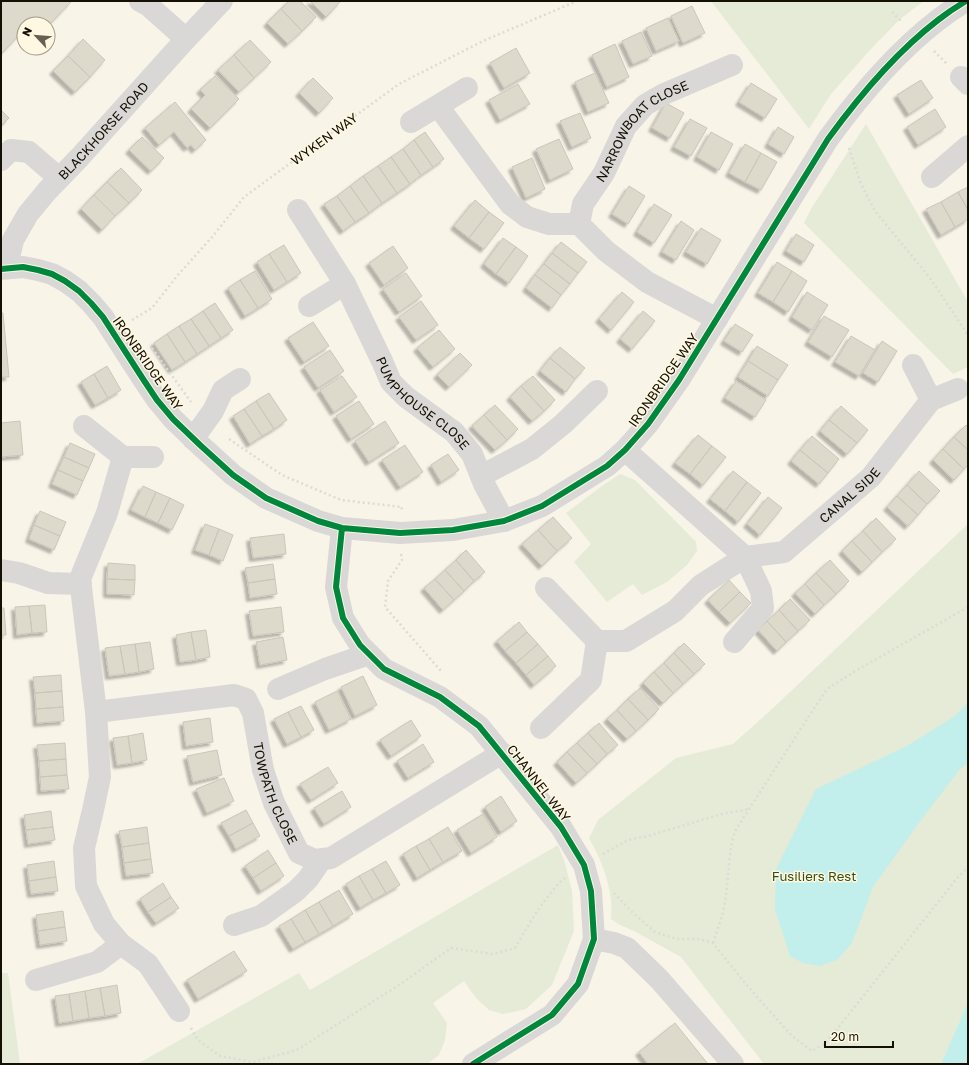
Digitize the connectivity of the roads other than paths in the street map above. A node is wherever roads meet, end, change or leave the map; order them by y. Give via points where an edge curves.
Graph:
1 (140, 1) edge
2 (966, 1) edge
3 (217, 3) edge
4 (186, 38) junction
5 (732, 65) dead end
6 (467, 88) dead end
7 (438, 106) junction
8 (411, 122) dead end
9 (968, 146) edge
10 (1, 160) edge
11 (932, 177) dead end
12 (59, 178) junction
13 (298, 210) dead end
14 (579, 224) junction
15 (4, 268) edge
16 (345, 284) junction
17 (309, 306) dead end
18 (717, 319) junction
19 (912, 366) dead end
20 (240, 379) dead end
21 (958, 389) dead end
22 (597, 391) dead end
23 (931, 400) junction
24 (84, 426) dead end
25 (193, 439) junction
26 (625, 450) junction
27 (123, 457) junction
28 (153, 458) dead end
29 (481, 476) junction
30 (504, 521) junction
31 (342, 528) junction
32 (745, 557) junction
33 (1, 570) edge
34 (81, 584) junction
35 (546, 588) dead end
36 (597, 641) junction
37 (734, 642) dead end
38 (369, 654) junction
39 (278, 689) dead end
40 (96, 712) junction
41 (541, 728) dead end
42 (502, 753) junction
43 (321, 860) junction
44 (234, 925) dead end
45 (594, 939) junction
46 (121, 944) junction
47 (36, 980) dead end
48 (179, 1011) road end
49 (473, 1064) edge
50 (733, 1064) edge

1 - 4 street
2 - 18 street, IRONBRIDGE WAY via 938,20 904,50 840,123
3 - 4 street, BLACKHORSE ROAD
4 - 12 street, BLACKHORSE ROAD
5 - 14 street, NARROWBOAT CLOSE via 664,94 645,105 626,126 604,173 583,204
6 - 7 street
7 - 8 street
7 - 14 street via 510,204 527,217 548,224
9 - 11 street
10 - 12 street via 11,150 29,152
12 - 15 street, BLACKHORSE ROAD via 19,227
13 - 16 street, PUMPHOUSE CLOSE
14 - 18 street via 606,251 646,282
15 - 25 street, IRONBRIDGE WAY via 23,267 52,274 79,291 112,332 157,400
16 - 17 street
16 - 29 street, PUMPHOUSE CLOSE via 392,382 406,397 454,432 472,454
18 - 26 street, IRONBRIDGE WAY via 679,380 648,424
19 - 23 street
20 - 25 street via 223,390 214,411
21 - 23 street, CANAL SIDE
22 - 29 street via 563,424 532,448
23 - 32 street, CANAL SIDE via 871,477 784,552
24 - 27 street
25 - 31 street, IRONBRIDGE WAY via 233,474 266,498 318,521
26 - 30 street, IRONBRIDGE WAY via 607,466 542,506
26 - 32 street
27 - 28 street
27 - 34 street via 107,513 80,579
29 - 30 street, PUMPHOUSE CLOSE
30 - 31 street, IRONBRIDGE WAY via 453,530 400,533
31 - 38 street, CHANNEL WAY via 336,587 343,618 360,645
32 - 36 street, CANAL SIDE via 701,585 675,611 626,641
32 - 37 street via 761,591 763,608
33 - 34 street via 48,583
34 - 40 street
35 - 36 street
36 - 41 street via 591,680
38 - 39 street
38 - 42 street, CHANNEL WAY via 384,669 440,698 479,726
40 - 43 street, TOWPATH CLOSE via 234,694 246,699 253,713 263,770 274,803 299,853
40 - 46 street via 100,777 84,848 86,886 104,924
42 - 43 street via 331,858
42 - 45 street, CHANNEL WAY via 561,827 584,865 591,891
43 - 44 street via 296,891 261,916
45 - 49 street, CHANNEL WAY via 578,984 552,1015
45 - 50 street via 627,948 659,979
46 - 47 street via 97,962
46 - 48 street via 148,964

